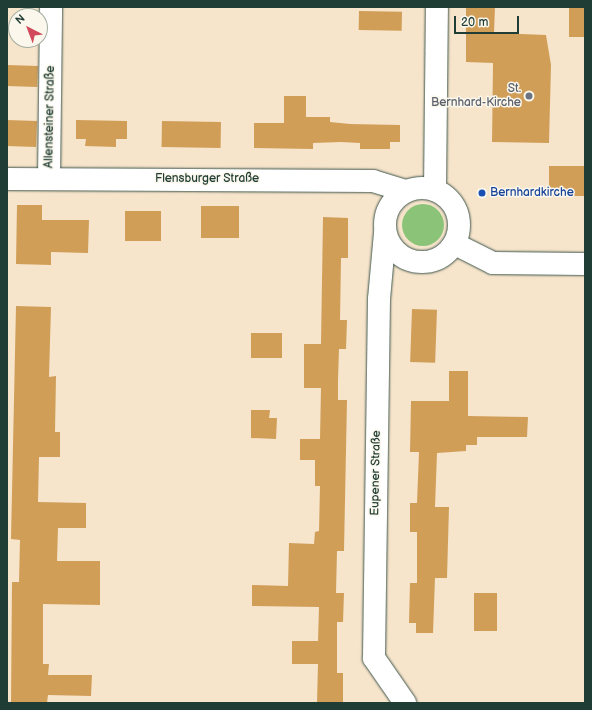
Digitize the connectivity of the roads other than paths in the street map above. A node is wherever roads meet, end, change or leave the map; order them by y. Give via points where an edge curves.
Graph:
1 (51, 7) edge
2 (437, 7) edge
3 (49, 178) junction
4 (7, 179) edge
5 (435, 190) junction
6 (405, 191) junction
7 (385, 233) junction
8 (455, 244) junction
9 (585, 264) edge
10 (405, 703) edge

1 - 3 street, Allensteiner Straße
2 - 5 street
3 - 4 street, Flensburger Straße
3 - 6 street, Flensburger Straße via 373,181
5 - 6 street via 420,188
5 - 8 street via 454,206 460,225
6 - 7 street via 392,202 385,216
7 - 8 street via 392,249 407,260 425,263 442,258
7 - 10 street, Eupener Straße via 379,299 374,658
8 - 9 street via 493,263

